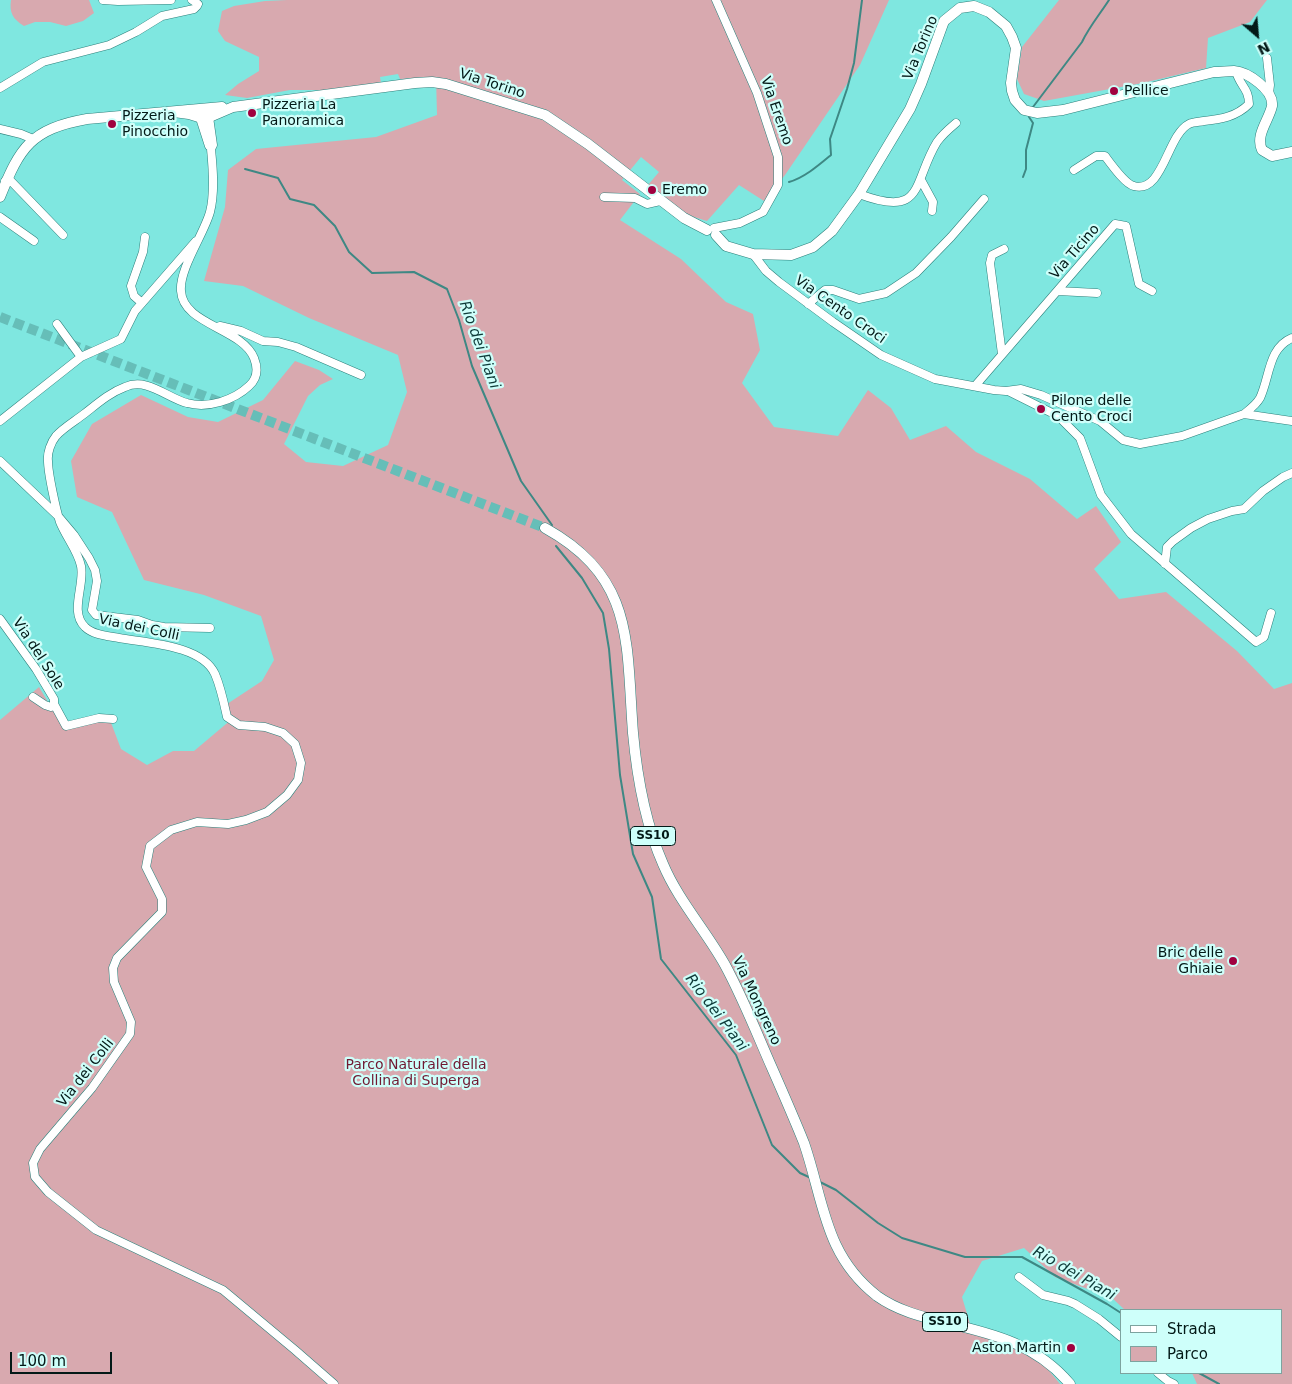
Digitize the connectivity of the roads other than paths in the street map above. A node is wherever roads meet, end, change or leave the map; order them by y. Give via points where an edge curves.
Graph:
1 (103, 0) edge
2 (171, 0) edge
3 (192, 0) edge
4 (716, 0) edge
5 (972, 3) edge
6 (1267, 58) dead end
7 (1236, 71) junction
8 (0, 88) edge
9 (1269, 93) junction
10 (204, 113) junction
11 (956, 122) dead end
12 (1, 129) edge
13 (33, 139) junction
14 (1292, 152) edge
15 (1074, 170) dead end
16 (8, 178) junction
17 (921, 180) junction
18 (0, 189) edge
19 (859, 194) junction
20 (0, 197) edge
21 (604, 197) dead end
22 (984, 199) dead end
23 (660, 201) junction
24 (932, 211) dead end
25 (0, 217) edge
26 (712, 231) junction
27 (202, 234) junction
28 (63, 236) dead end
29 (145, 237) dead end
30 (34, 241) dead end
31 (1004, 249) dead end
32 (753, 254) junction
33 (1058, 291) junction
34 (1152, 291) dead end
35 (1097, 293) dead end
36 (142, 303) junction
37 (808, 304) junction
38 (57, 324) dead end
39 (215, 326) junction
40 (1292, 338) edge
41 (1002, 354) junction
42 (81, 357) junction
43 (361, 375) dead end
44 (974, 386) junction
45 (1006, 390) junction
46 (1244, 414) junction
47 (0, 421) edge
48 (1292, 421) edge
49 (0, 461) edge
50 (1292, 473) edge
51 (58, 516) junction
52 (545, 528) tunnel mouth
53 (1165, 564) junction
54 (1271, 614) dead end
55 (0, 619) edge
56 (210, 628) dead end
57 (33, 697) dead end
58 (54, 704) junction
59 (113, 719) dead end
60 (1019, 1277) dead end
61 (1120, 1335) edge
62 (1159, 1374) edge
63 (334, 1384) edge
64 (1070, 1384) edge
65 (1174, 1384) edge

1 - 2 street
3 - 8 street via 198,4 194,9 162,16 109,45 43,62
4 - 26 street, Via Eremo via 757,93 778,157 778,185 762,212
5 - 7 main road, Via Torino via 1006,26 1016,48 1011,82 1015,100 1024,110 1037,114 1214,72
5 - 19 main road, Via Torino via 944,21 910,109
6 - 9 street
7 - 9 main road via 1255,79
7 - 15 street via 1249,95 1249,104 1241,112 1223,119 1189,124 1180,131 1154,180 1146,186 1134,186 1125,180 1105,156 1096,156
9 - 14 main road via 1272,105 1260,147 1272,156
10 - 13 main road, Via Torino via 174,112 66,123
10 - 23 main road, Via Torino via 228,106 415,83 446,84 545,115 588,144
10 - 27 street, Via dei Colli via 211,149 212,181 211,211
11 - 17 street via 938,142
12 - 13 street
13 - 16 main road
16 - 18 street
16 - 20 main road
16 - 28 street
17 - 19 street via 910,198 903,200 889,202
17 - 24 street via 933,202
19 - 32 main road, Via Torino via 832,231 813,247 790,255
21 - 23 street via 635,198 647,204
22 - 37 street via 916,273 886,293 860,299 824,290
23 - 26 main road, Via Torino via 684,218
25 - 30 street
26 - 32 main road, Via Torino via 726,246
27 - 36 street
27 - 39 street, Via dei Colli via 182,278 181,291 185,305 196,316
29 - 36 street via 131,286 134,296
31 - 41 street via 992,255 990,263
32 - 37 street, Via Cento Croci via 766,271
33 - 34 street, Via Ticino via 1115,224 1126,226 1139,284
33 - 35 street, Via Ticino
33 - 41 street, Via Ticino
36 - 42 street via 134,311 121,339
37 - 44 street, Via Cento Croci via 868,347 909,369 935,379
38 - 42 street
39 - 43 street via 296,348
39 - 51 street, Via dei Colli via 252,352 258,367 254,381 243,392 211,404 186,403 148,386 131,384 113,392 55,436 47,460
40 - 46 street via 1280,344 1261,397
41 - 44 street, Via Ticino
42 - 47 street
44 - 45 street, Via Cento Croci
45 - 46 street, Via Cento Croci via 1021,389 1040,395 1100,421 1123,440 1140,444 1182,436
45 - 53 street via 1058,416 1080,438 1101,495 1131,534
46 - 48 street, Via Cento Croci
49 - 51 street
50 - 53 street via 1263,491 1244,509 1208,520 1173,541 1168,547
51 - 56 street via 74,534 95,570 97,581 92,610 96,615 164,627
51 - 63 street, Via dei Colli via 81,566 78,614 85,627 107,636 183,649 202,659 214,672 227,717 239,725 265,727 283,733 295,744 301,763 298,780 287,795 267,812 228,824 196,822 170,830 150,846 146,867 162,899 162,912 117,958 113,968 114,982 131,1022 130,1034 92,1088 40,1149 33,1163 35,1177 48,1192 96,1230 223,1290
52 - 64 main road, Via Mongreno / SS10 via 571,543 595,565 618,606 625,634 640,785 656,846 678,894 731,976 755,1028 804,1144 834,1242 842,1258 865,1285 894,1306 1002,1336 1035,1353
53 - 54 street via 1256,642 1264,637
55 - 58 street, Via del Sole via 36,669
57 - 58 street, Via del Sole via 51,707
58 - 59 street, Via del Sole via 66,726 99,718
60 - 61 street via 1043,1295 1075,1304
62 - 65 street

